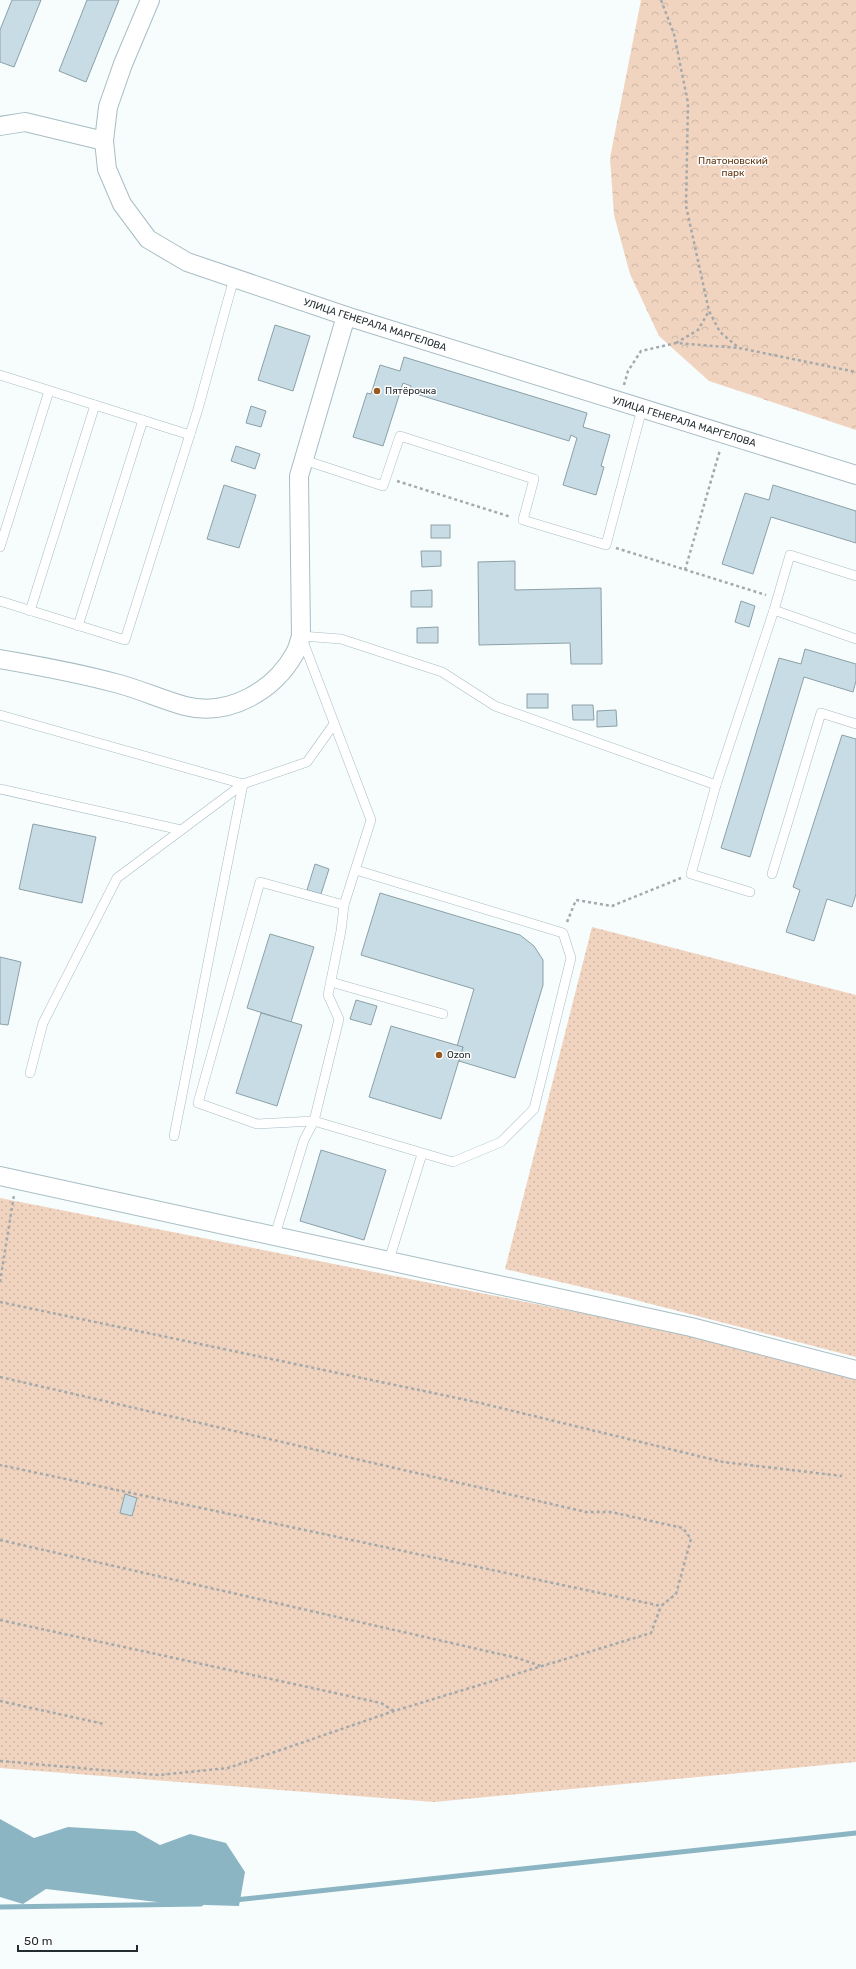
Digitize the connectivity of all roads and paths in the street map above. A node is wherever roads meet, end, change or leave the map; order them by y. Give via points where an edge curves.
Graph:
1 (150, 0) edge
2 (661, 0) edge
3 (0, 126) edge
4 (104, 141) junction
5 (234, 278) junction
6 (709, 311) junction
7 (346, 316) junction
8 (676, 343) junction
9 (739, 348) junction
10 (856, 372) edge
11 (1, 377) edge
12 (622, 389) dead end
13 (49, 391) junction
14 (95, 405) junction
15 (642, 409) junction
16 (143, 420) junction
17 (190, 435) junction
18 (724, 435) junction
19 (304, 460) junction
20 (856, 475) edge
21 (386, 477) junction
22 (523, 520) junction
23 (606, 545) junction
24 (0, 547) edge
25 (685, 570) junction
26 (856, 576) edge
27 (777, 599) junction
28 (0, 601) edge
29 (774, 610) junction
30 (30, 611) junction
31 (78, 626) junction
32 (301, 636) junction
33 (856, 639) edge
34 (0, 659) edge
35 (0, 715) edge
36 (334, 724) junction
37 (856, 724) edge
38 (243, 784) junction
39 (716, 785) junction
40 (0, 789) edge
41 (181, 830) junction
42 (356, 870) junction
43 (691, 874) junction
44 (772, 874) dead end
45 (750, 892) dead end
46 (344, 905) junction
47 (563, 933) junction
48 (331, 982) junction
49 (443, 1014) dead end
50 (30, 1073) dead end
51 (314, 1121) junction
52 (174, 1136) dead end
53 (422, 1154) junction
54 (8, 1177) edge
55 (275, 1235) junction
56 (389, 1260) junction
57 (0, 1282) edge
58 (0, 1302) edge
59 (856, 1370) edge
60 (0, 1377) edge
61 (0, 1465) edge
62 (842, 1476) dead end
63 (0, 1540) edge
64 (661, 1606) junction
65 (0, 1620) edge
66 (541, 1667) junction
67 (0, 1701) edge
68 (394, 1711) junction
69 (104, 1724) dead end
70 (0, 1761) edge

1 - 4 street, УЛИЦА ГЕНЕРАЛА МАРГЕЛОВА via 108,107
2 - 6 path via 674,34 688,103 686,206
3 - 4 street via 25,122
4 - 5 street, УЛИЦА ГЕНЕРАЛА МАРГЕЛОВА via 107,170 122,204 148,239 187,262
5 - 7 street, УЛИЦА ГЕНЕРАЛА МАРГЕЛОВА
5 - 17 lane
6 - 8 path via 698,330
6 - 9 path via 720,332
7 - 15 street, УЛИЦА ГЕНЕРАЛА МАРГЕЛОВА
7 - 19 street
8 - 9 path
8 - 12 path via 640,351 628,371
9 - 10 path
11 - 13 lane
13 - 14 lane
13 - 24 lane
14 - 16 lane
14 - 30 lane
15 - 18 street, УЛИЦА ГЕНЕРАЛА МАРГЕЛОВА
15 - 23 lane
16 - 17 lane
16 - 31 lane
17 - 31 lane via 125,640
18 - 20 street, УЛИЦА ГЕНЕРАЛА МАРГЕЛОВА
18 - 25 path
19 - 21 lane via 383,486
19 - 32 street via 299,476
21 - 22 path
21 - 22 lane via 400,436 534,479
22 - 23 lane
23 - 25 path
25 - 27 path
26 - 27 lane via 790,555
27 - 29 lane
28 - 30 lane
29 - 33 lane
29 - 39 lane
30 - 31 lane
32 - 34 street via 296,653 264,689 243,701 212,708 186,706 120,684
32 - 36 lane
32 - 39 lane via 341,639 442,672 495,706
35 - 38 lane
36 - 38 lane via 307,762
36 - 42 lane via 371,820
37 - 44 lane via 821,713
38 - 41 lane
38 - 52 lane
39 - 43 lane
40 - 41 lane
41 - 50 lane via 117,878 44,1022
42 - 46 lane
42 - 47 lane
43 - 45 lane
43 - 47 path via 612,906 576,900
46 - 48 lane
46 - 51 lane via 260,882 198,1103 257,1124
47 - 53 lane via 571,958 534,1108 501,1142 453,1162
48 - 49 lane
48 - 51 lane via 328,995 339,1019
51 - 53 lane
51 - 55 lane via 304,1140
53 - 56 lane
54 - 55 street
54 - 57 path
55 - 56 street
56 - 59 street via 691,1327
58 - 62 path via 476,1402 722,1462
60 - 64 path via 586,1512 611,1512 683,1528 691,1539 676,1594
61 - 64 path
63 - 66 path via 517,1658
64 - 66 path via 652,1633
65 - 68 path via 381,1703
66 - 68 path
67 - 69 path
68 - 70 path via 228,1768 159,1775

